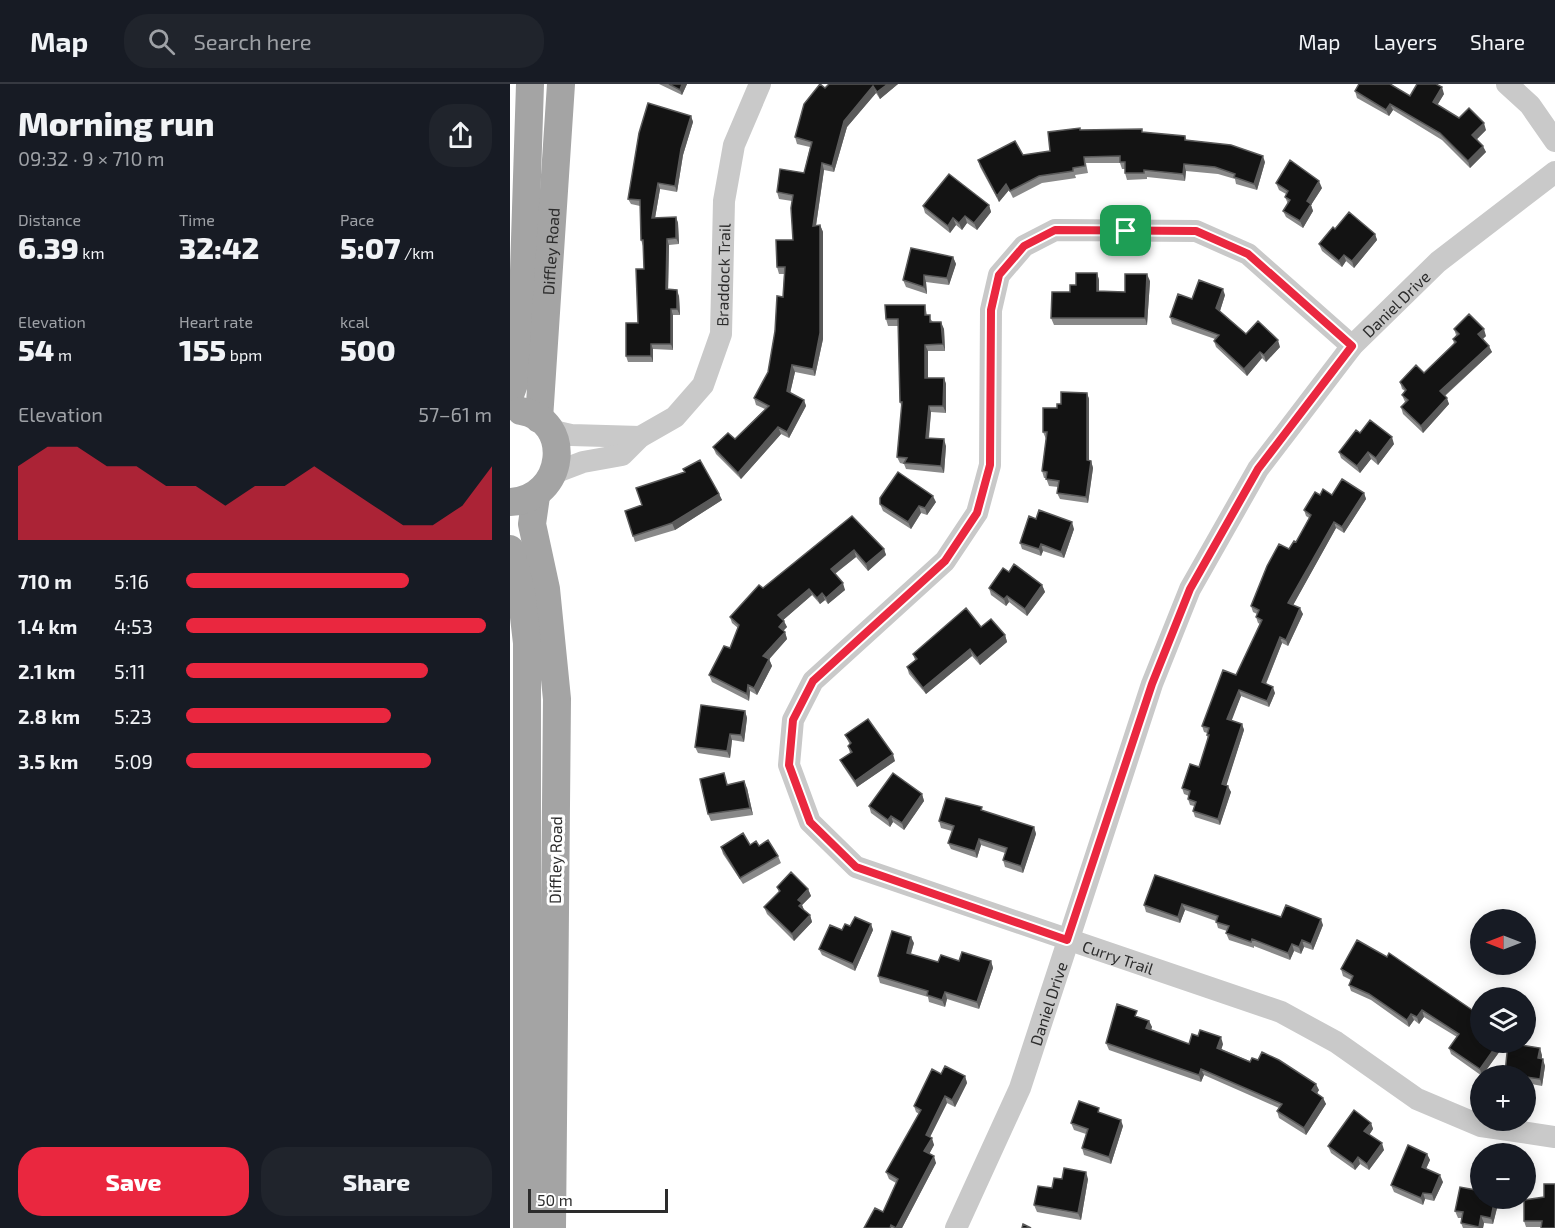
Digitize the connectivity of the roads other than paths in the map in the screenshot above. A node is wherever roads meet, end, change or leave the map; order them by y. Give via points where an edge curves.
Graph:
1 (530, 84) edge
2 (561, 84) edge
3 (760, 84) edge
4 (1508, 84) edge
5 (1555, 141) edge
6 (1555, 172) edge
7 (1352, 346) junction
8 (510, 395) edge
9 (510, 410) edge
10 (544, 424) junction
11 (640, 437) junction
12 (555, 472) junction
13 (523, 499) edge
14 (510, 549) edge
15 (1067, 940) junction
16 (1555, 1137) edge
17 (527, 1228) edge
18 (552, 1228) edge
19 (956, 1228) edge

1 - 8 main road, Diffley Road via 521,364
2 - 10 main road, Diffley Road
3 - 11 street, Braddock Trail via 734,145 724,201 722,333 703,386 675,417
4 - 5 street via 1530,105
6 - 7 street, Daniel Drive via 1438,262
7 - 15 street, Daniel Drive via 1258,469 1190,589 1152,684
7 - 15 street, Curry Trail via 1248,254 1196,231 1055,230 1024,246 999,275 991,310 990,465 977,513 945,561 813,681 793,720 789,765 810,822 856,867
9 - 10 main road via 526,412
10 - 11 street via 571,435
10 - 12 main road, Diffley Road via 555,443
11 - 12 street, Braddock Trail via 622,455
12 - 13 main road via 547,486
13 - 18 main road, Diffley Road via 546,589 557,699
14 - 17 main road, Diffley Road via 521,591 527,643
15 - 16 street, Curry Trail via 1281,1012 1336,1042 1417,1099 1481,1126
15 - 19 street, Daniel Drive via 1020,1088

